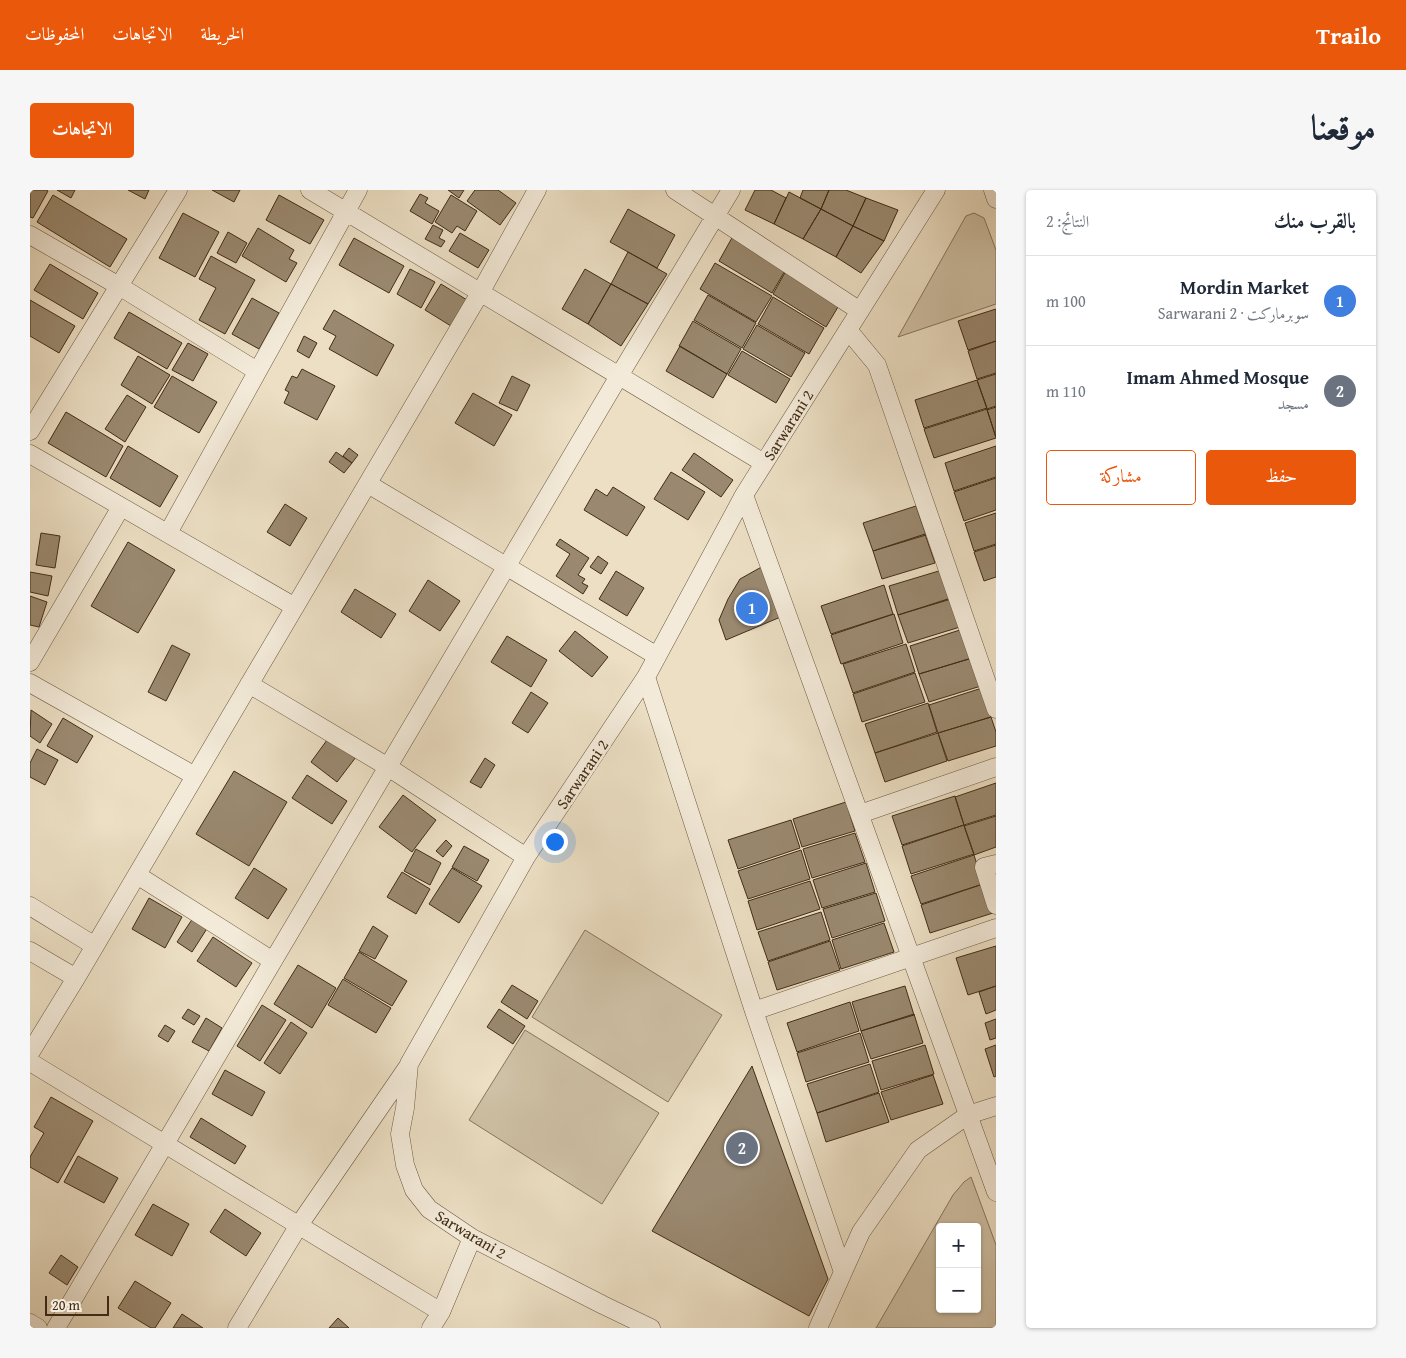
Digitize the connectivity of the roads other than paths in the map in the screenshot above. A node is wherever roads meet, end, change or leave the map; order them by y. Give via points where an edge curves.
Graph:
1 (178, 190) edge
2 (310, 190) edge
3 (358, 190) edge
4 (536, 190) edge
5 (675, 190) edge
6 (731, 190) edge
7 (936, 190) edge
8 (993, 190) edge
9 (996, 199) edge
10 (346, 212) junction
11 (715, 217) junction
12 (30, 235) edge
13 (119, 286) junction
14 (480, 293) junction
15 (860, 311) junction
16 (848, 330) junction
17 (257, 371) junction
18 (619, 376) junction
19 (30, 431) edge
20 (30, 454) edge
21 (764, 463) junction
22 (368, 484) junction
23 (744, 496) junction
24 (121, 507) junction
25 (168, 533) junction
26 (507, 567) junction
27 (295, 607) junction
28 (657, 656) junction
29 (30, 662) edge
30 (646, 678) junction
31 (30, 683) edge
32 (250, 684) junction
33 (996, 709) edge
34 (388, 767) junction
35 (996, 767) edge
36 (195, 776) junction
37 (860, 814) junction
38 (526, 858) junction
39 (996, 864) edge
40 (137, 875) junction
41 (996, 905) edge
42 (30, 906) edge
43 (996, 928) edge
44 (95, 946) junction
45 (30, 951) edge
46 (911, 957) junction
47 (273, 961) junction
48 (76, 978) junction
49 (754, 1011) junction
50 (30, 1053) edge
51 (30, 1062) edge
52 (409, 1064) junction
53 (996, 1106) edge
54 (968, 1115) junction
55 (165, 1144) junction
56 (996, 1192) edge
57 (299, 1225) junction
58 (472, 1238) junction
59 (843, 1272) junction
60 (441, 1312) junction
61 (30, 1323) edge
62 (38, 1328) edge
63 (56, 1328) edge
64 (237, 1328) edge
65 (431, 1328) edge
66 (651, 1328) edge
67 (818, 1328) edge

1 - 13 street
2 - 10 street
3 - 10 street
4 - 14 street
5 - 11 street
6 - 11 street
7 - 15 street, Sarwarani 2
8 - 9 street
10 - 14 street
10 - 17 street
11 - 15 street
11 - 18 street
12 - 13 street
13 - 17 street
13 - 19 street
14 - 18 street
14 - 22 street
15 - 16 street, Sarwarani 2
16 - 21 street, Sarwarani 2
16 - 33 street via 877,365
17 - 25 street
18 - 21 street
18 - 26 street
20 - 24 street
21 - 23 street, Sarwarani 2
22 - 26 street
22 - 27 street
23 - 28 street, Sarwarani 2
23 - 37 street
24 - 25 street
24 - 29 street
25 - 27 street
26 - 28 street
26 - 34 street
27 - 32 street
28 - 30 street, Sarwarani 2
30 - 38 street, Sarwarani 2
30 - 49 street
31 - 36 street
32 - 34 street
32 - 36 street
34 - 38 street
34 - 47 street
35 - 37 street
36 - 40 street
37 - 46 street
38 - 52 street, Sarwarani 2
39 - 41 street via 984,867
40 - 44 street
40 - 47 street
42 - 44 street
43 - 46 street
44 - 48 street
45 - 48 street
46 - 49 street
46 - 54 street
47 - 55 street
48 - 50 street
49 - 59 street
51 - 55 street
52 - 57 street
52 - 58 street, Sarwarani 2 via 400,1134 405,1165 414,1190 429,1209
53 - 54 street
54 - 56 street
54 - 59 street via 918,1150 861,1232
55 - 57 street
55 - 63 street
57 - 60 street
57 - 64 street
58 - 60 street
58 - 66 street, Sarwarani 2
59 - 67 street
60 - 65 street
61 - 62 street

